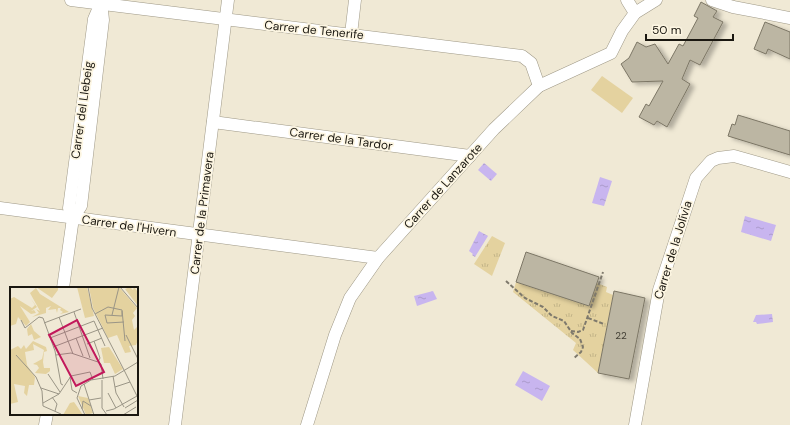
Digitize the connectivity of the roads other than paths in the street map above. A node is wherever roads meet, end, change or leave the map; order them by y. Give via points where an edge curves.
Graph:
1 (71, 0) edge
2 (228, 0) edge
3 (355, 0) edge
4 (627, 0) edge
5 (656, 0) edge
6 (712, 0) edge
7 (101, 2) edge
8 (635, 13) junction
9 (790, 18) edge
10 (226, 20) junction
11 (351, 34) junction
12 (539, 86) junction
13 (213, 122) junction
14 (470, 156) junction
15 (790, 172) edge
16 (0, 208) edge
17 (73, 218) junction
18 (199, 235) junction
19 (378, 258) junction
20 (64, 287) edge
21 (46, 415) edge
22 (45, 425) edge
23 (175, 425) edge
24 (306, 425) edge
25 (635, 425) edge

1 - 7 street, Carrer de Tenerife
2 - 10 street, Carrer de la Primavera
3 - 11 street
4 - 8 street
5 - 8 street
6 - 9 street via 733,7
7 - 10 street, Carrer de Tenerife
7 - 17 street, Carrer del Llebeig via 103,20 80,206
8 - 12 street, Carrer de Lanzarote via 611,53
10 - 11 street, Carrer de Tenerife
10 - 13 street, Carrer de la Primavera
11 - 12 street, Carrer de Tenerife via 522,56 531,63
12 - 14 street, Carrer de Lanzarote
13 - 14 street, Carrer de la Tardor
13 - 18 street, Carrer de la Primavera
14 - 19 street, Carrer de Lanzarote
15 - 25 street, Carrer de la Jolívia via 734,156 711,161 696,178 659,290
16 - 17 street, Carrer de l'Hivern
17 - 18 street, Carrer de l'Hivern
17 - 20 street, Carrer del Llebeig
18 - 19 street, Carrer de l'Hivern
18 - 23 street, Carrer de la Primavera
19 - 24 street, Carrer de Lanzarote via 350,298 335,335
21 - 22 street

